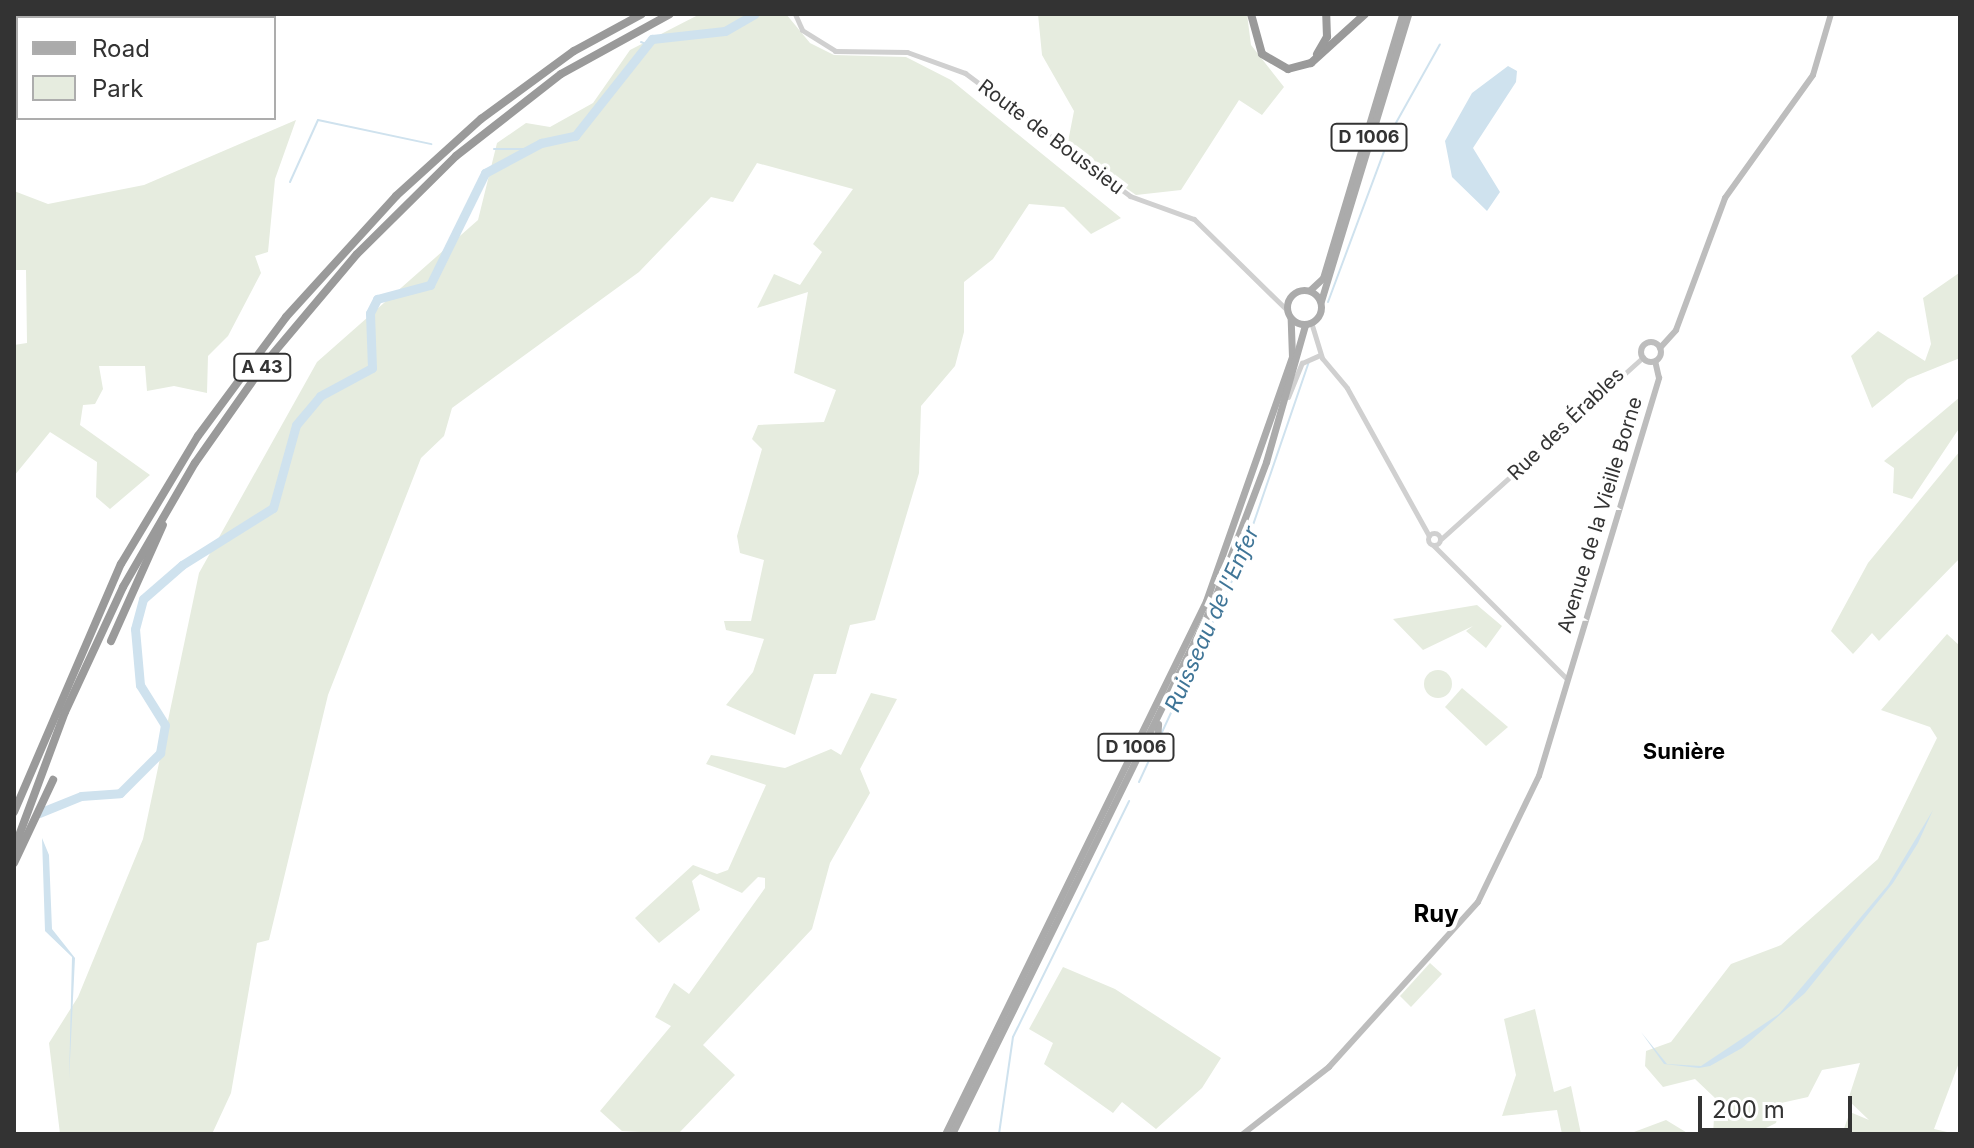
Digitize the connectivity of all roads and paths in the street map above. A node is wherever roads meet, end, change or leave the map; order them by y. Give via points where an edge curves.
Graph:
1 (642, 14) edge
2 (670, 14) edge
3 (795, 14) edge
4 (1252, 14) edge
5 (1326, 14) edge
6 (1365, 14) edge
7 (1405, 14) edge
8 (1831, 14) edge
9 (1310, 290) junction
10 (1321, 301) junction
11 (1286, 309) junction
12 (1291, 319) junction
13 (1308, 323) junction
14 (1660, 348) junction
15 (1321, 355) junction
16 (1643, 357) junction
17 (1655, 361) junction
18 (1288, 397) junction
19 (195, 463) junction
20 (1436, 538) junction
21 (111, 641) dead end
22 (1566, 678) junction
23 (51, 712) junction
24 (53, 780) dead end
25 (14, 796) edge
26 (14, 812) edge
27 (14, 849) edge
28 (14, 863) edge
29 (945, 1134) edge
30 (952, 1134) edge
31 (1243, 1134) edge

1 - 23 highway, A 43 via 554,64 481,119 396,196 302,298 158,499
2 - 19 highway, A 43 via 561,74 422,188 294,327
3 - 11 street, Route de Boussieu via 802,30 835,51 907,52 965,73 1130,196 1194,219
4 - 5 highway via 1264,52 1293,65 1324,46
4 - 6 highway via 1262,54 1288,69 1311,63
7 - 9 main road, D 1006 via 1323,278
7 - 10 main road, D 1006
8 - 14 main road, Avenue de la Vieille Borne via 1813,75 1725,198 1676,330
9 - 10 main road
9 - 11 main road via 1290,295
10 - 13 main road
11 - 12 main road
12 - 13 main road
12 - 29 main road, D 1006 via 1292,357 1206,601
13 - 15 street
13 - 18 main road, D 1006
14 - 16 main road, Avenue de la Vieille Borne via 1646,344
14 - 17 main road, Avenue de la Vieille Borne
15 - 18 street via 1302,363
15 - 20 street via 1347,388 1420,523
16 - 17 main road
16 - 20 street, Rue des Érables
17 - 22 main road, Avenue de la Vieille Borne via 1659,378
18 - 30 main road, D 1006 via 1230,561
19 - 21 highway
19 - 27 highway, A 43 via 98,638
20 - 22 street via 1509,628
22 - 31 main road, Avenue de la Vieille Borne via 1539,776 1473,910 1329,1067
23 - 25 highway
23 - 26 highway, A 43
24 - 28 highway

